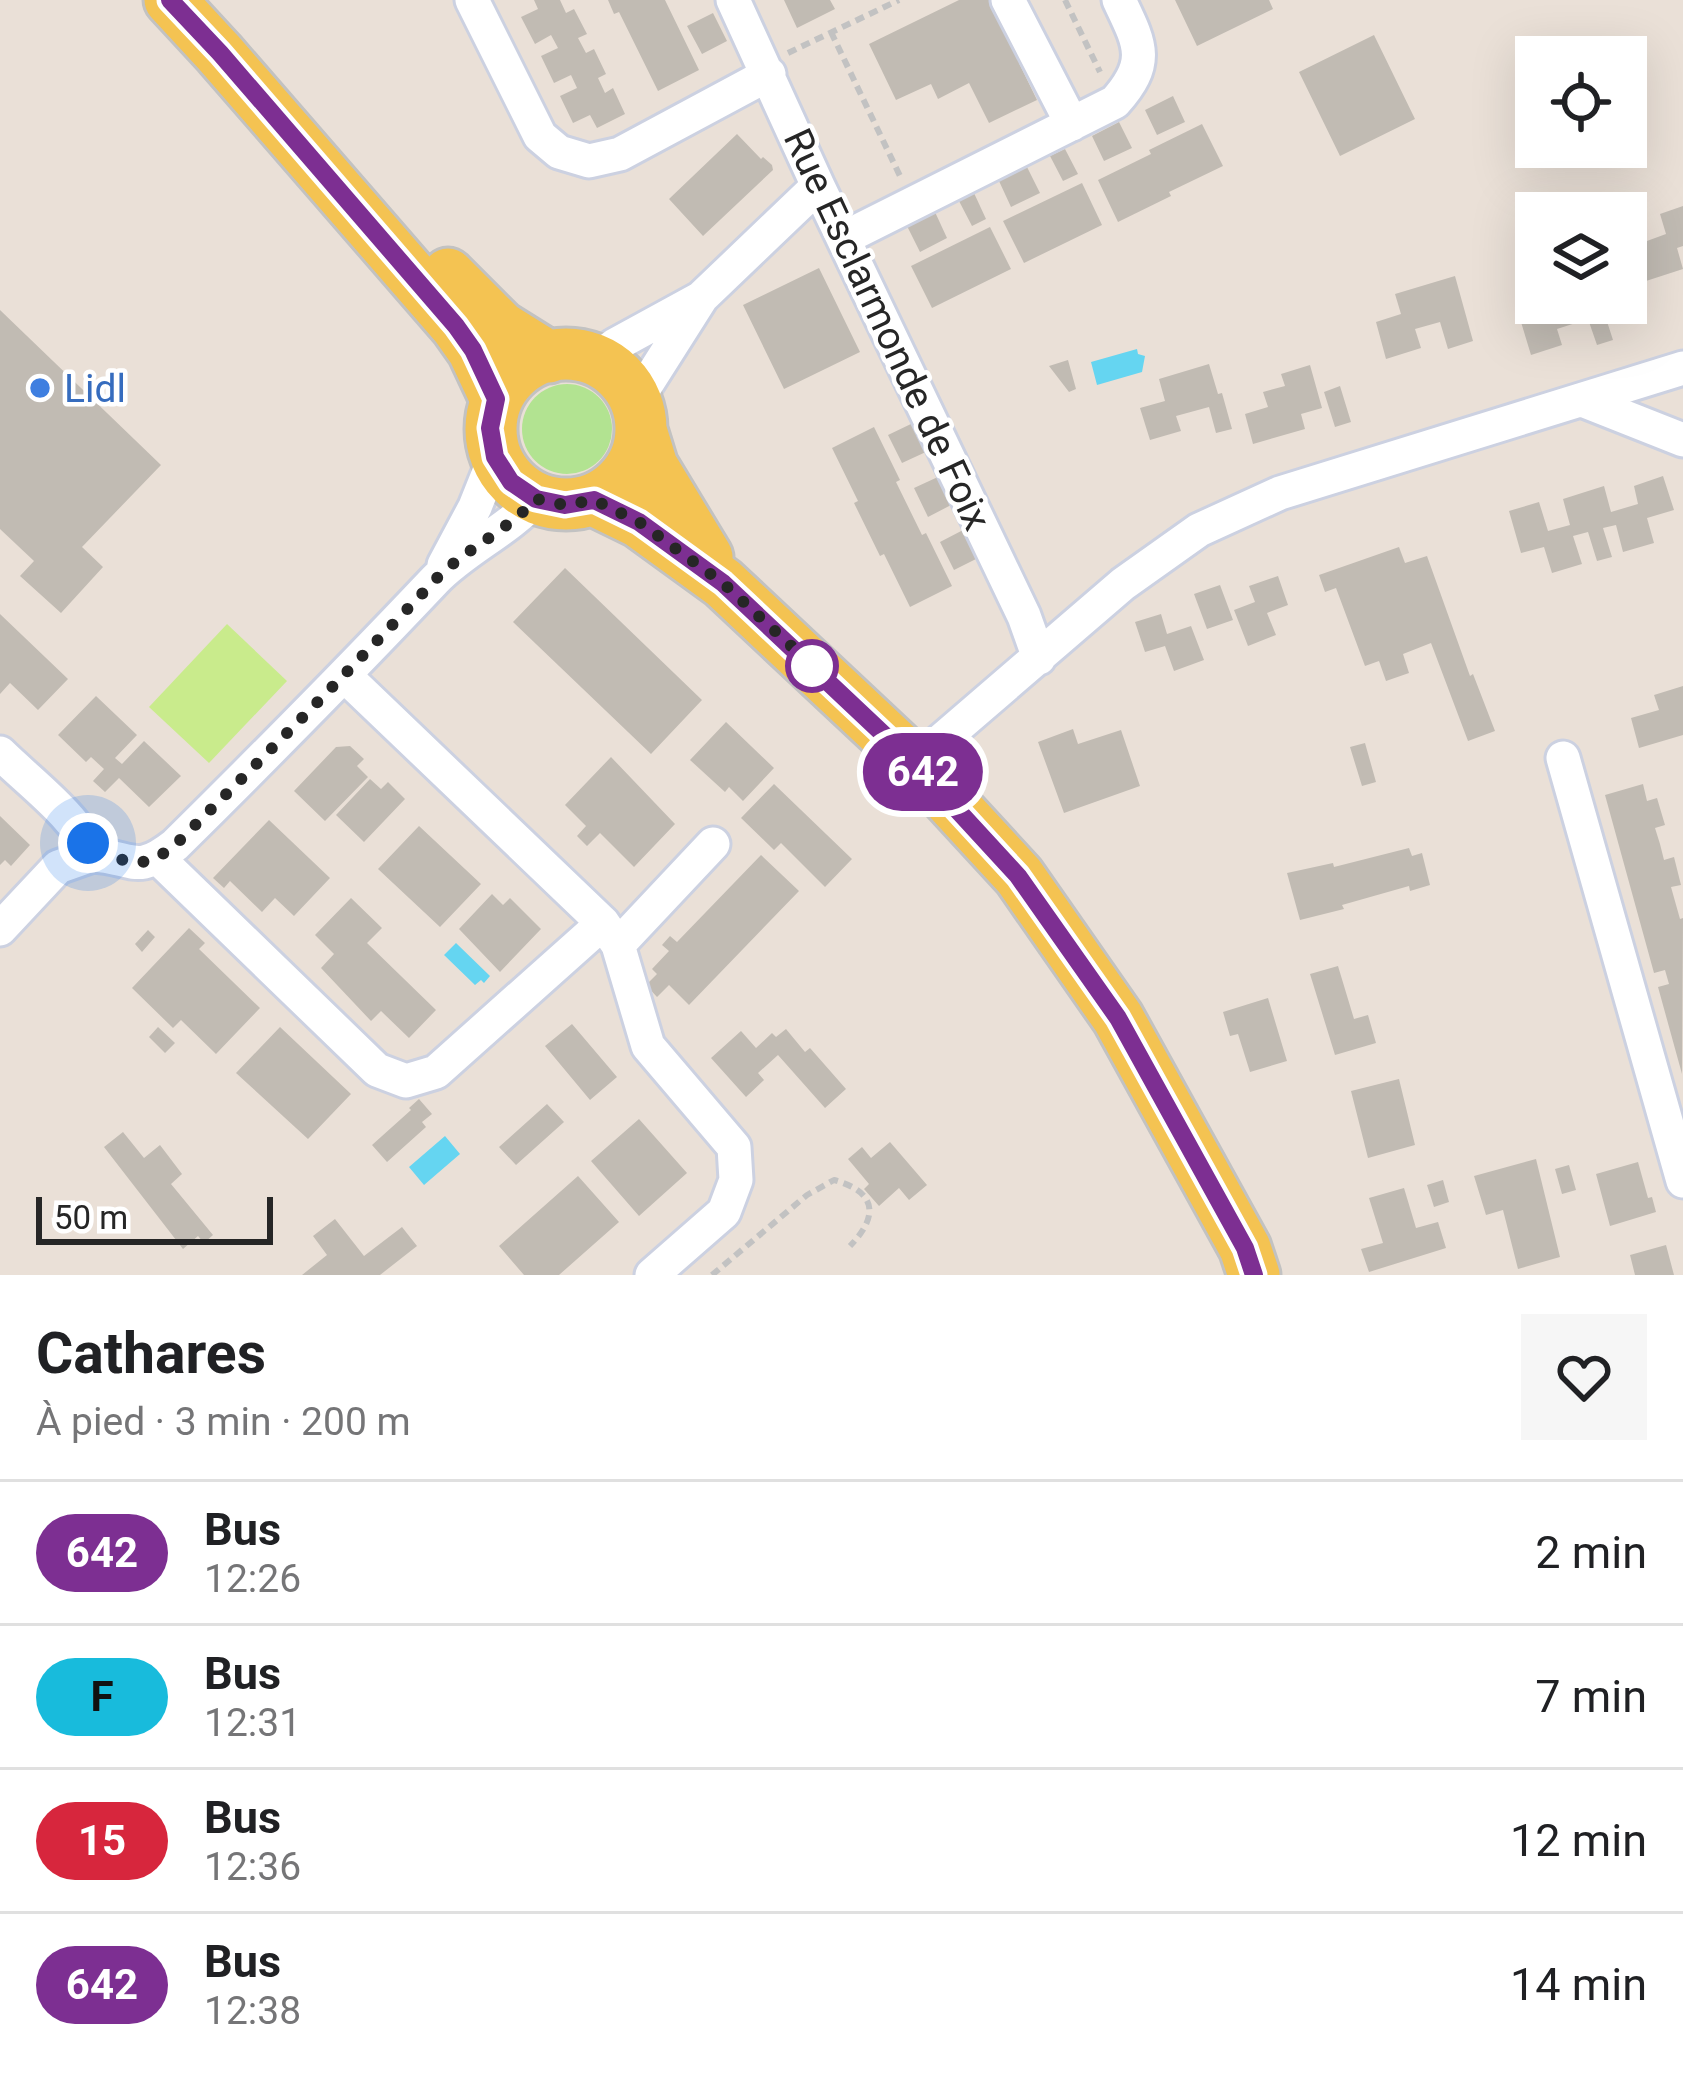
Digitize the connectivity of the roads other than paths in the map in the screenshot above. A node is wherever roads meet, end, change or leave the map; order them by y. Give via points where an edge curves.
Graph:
1 (170, 0) edge
2 (214, 0) edge
3 (472, 0) edge
4 (733, 0) edge
5 (1008, 0) edge
6 (1118, 0) edge
7 (769, 74) junction
8 (1072, 124) junction
9 (818, 186) junction
10 (844, 238) junction
11 (702, 297) junction
12 (572, 358) junction
13 (1683, 368) edge
14 (496, 399) junction
15 (1582, 400) junction
16 (639, 416) junction
17 (1683, 440) edge
18 (495, 457) junction
19 (536, 499) junction
20 (594, 500) junction
21 (437, 578) junction
22 (723, 583) junction
23 (1040, 658) junction
24 (345, 676) junction
25 (0, 754) edge
26 (1563, 758) dead end
27 (915, 764) junction
28 (713, 844) dead end
29 (92, 855) junction
30 (158, 858) junction
31 (0, 929) edge
32 (610, 934) junction
33 (1682, 1176) edge
34 (652, 1275) edge
35 (1254, 1275) edge

1 - 14 main road via 456,326
2 - 12 main road via 501,327
3 - 7 street via 540,136 589,161 620,154
4 - 7 street, Rue Esclarmonde de Foix
5 - 8 street
6 - 8 street via 1138,42 1139,65 1115,102
7 - 9 street, Rue Esclarmonde de Foix
8 - 10 street
9 - 10 street, Rue Esclarmonde de Foix
9 - 11 street
10 - 23 street, Rue Esclarmonde de Foix
11 - 12 street via 615,345
11 - 16 street
12 - 14 main road via 538,358
12 - 16 main road via 620,376
13 - 15 street
14 - 18 main road
15 - 17 street
15 - 23 street via 1280,493 1199,530
16 - 20 main road via 635,460 619,484
16 - 22 main road via 652,466
18 - 19 main road via 511,482
18 - 21 street
19 - 20 main road
19 - 21 street
20 - 22 main road
21 - 24 street
22 - 27 main road
23 - 27 street
24 - 30 street
24 - 32 street
25 - 29 street
26 - 33 street
27 - 35 main road via 1018,876 1118,1018
28 - 32 street
29 - 30 street via 135,864
29 - 31 street via 58,867
30 - 32 street via 377,1070 406,1081 436,1072
32 - 34 street via 648,1046 734,1147 736,1180 724,1212

